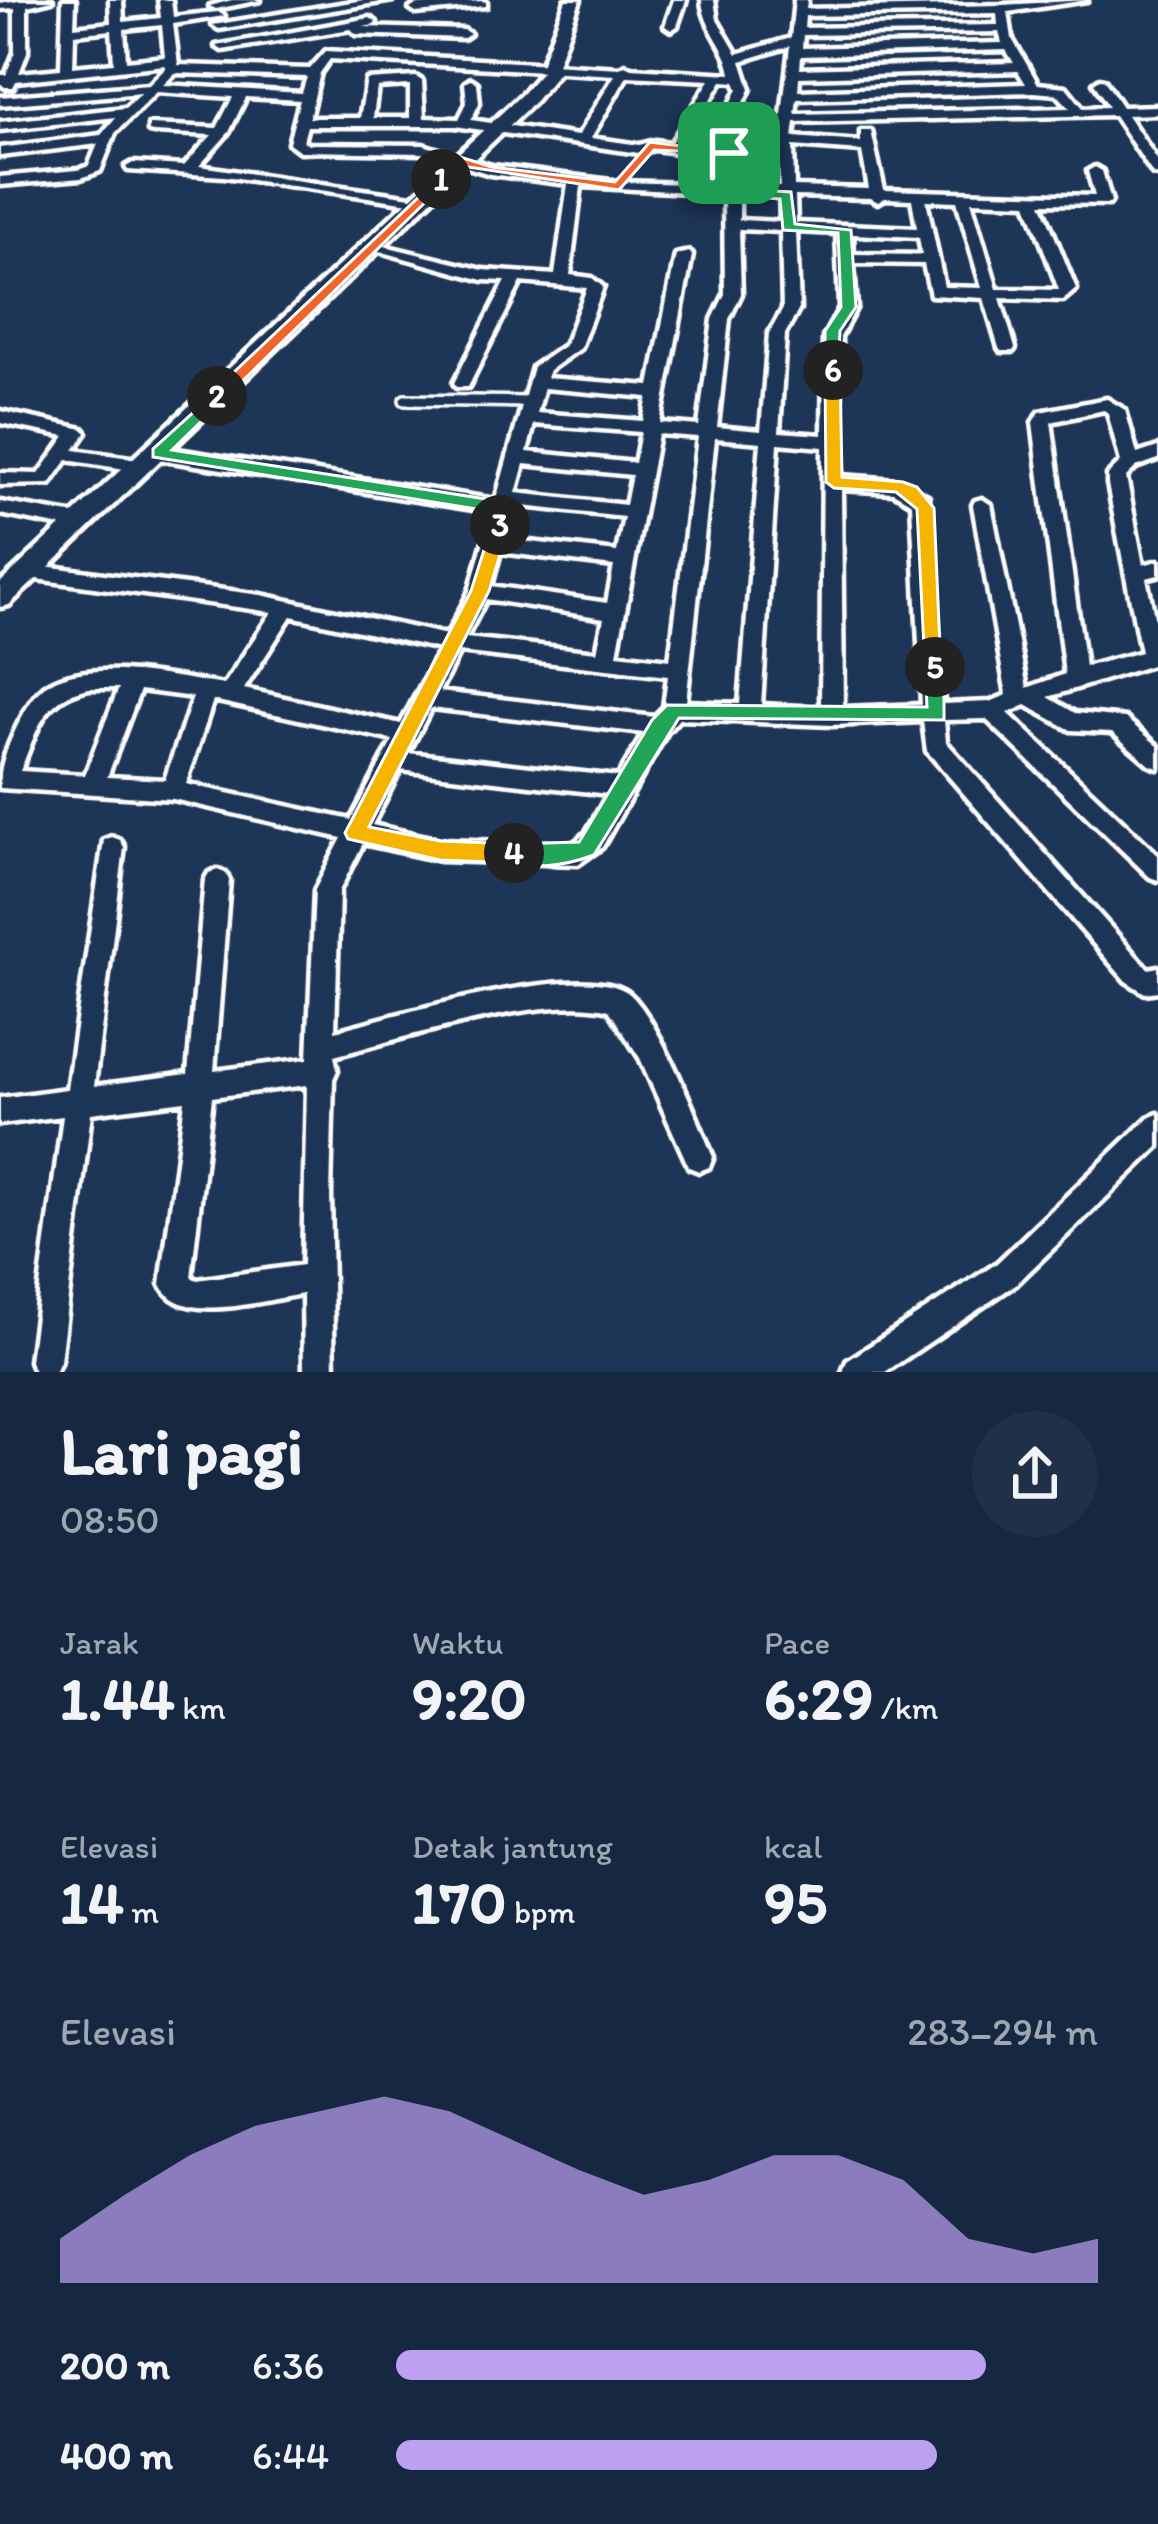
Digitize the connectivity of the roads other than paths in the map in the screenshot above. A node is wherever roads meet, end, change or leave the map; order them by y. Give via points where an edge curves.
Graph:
1 (46, 0) edge
2 (69, 0) edge
3 (116, 0) edge
4 (165, 0) edge
5 (254, 0) edge
6 (387, 0) edge
7 (573, 0) edge
8 (680, 0) edge
9 (709, 0) edge
10 (1081, 0) edge
11 (370, 2) edge
12 (1023, 3) edge
13 (21, 4) junction
14 (413, 4) edge
15 (482, 4) dead end
16 (997, 4) edge
17 (462, 6) junction
18 (0, 7) edge
19 (217, 12) edge
20 (167, 21) junction
21 (117, 26) junction
22 (370, 26) junction
23 (671, 26) dead end
24 (797, 28) edge
25 (1005, 28) junction
26 (70, 31) junction
27 (417, 32) junction
28 (464, 34) junction
29 (286, 37) junction
30 (222, 46) junction
31 (1010, 46) junction
32 (21, 52) junction
33 (0, 54) edge
34 (735, 59) junction
35 (467, 61) junction
36 (172, 65) junction
37 (116, 66) junction
38 (551, 67) junction
39 (1022, 68) junction
40 (625, 69) junction
41 (223, 70) junction
42 (67, 72) junction
43 (270, 72) junction
44 (314, 73) junction
45 (796, 73) junction
46 (738, 75) junction
47 (6, 78) edge
48 (718, 78) junction
49 (471, 83) dead end
50 (1100, 83) dead end
51 (154, 88) junction
52 (1034, 88) junction
53 (107, 91) junction
54 (241, 94) junction
55 (794, 95) junction
56 (307, 97) junction
57 (0, 101) edge
58 (1158, 110) edge
59 (1117, 111) junction
60 (128, 112) junction
61 (1080, 112) junction
62 (790, 118) junction
63 (863, 118) junction
64 (366, 121) junction
65 (301, 122) junction
66 (417, 122) junction
67 (463, 123) junction
68 (0, 126) edge
69 (154, 128) dead end
70 (497, 128) junction
71 (222, 132) junction
72 (105, 139) junction
73 (721, 140) dead end
74 (582, 141) junction
75 (786, 141) junction
76 (675, 147) junction
77 (868, 147) junction
78 (644, 148) junction
79 (0, 152) edge
80 (460, 161) junction
81 (133, 167) dead end
82 (189, 169) junction
83 (1095, 171) dead end
84 (1158, 171) edge
85 (0, 181) edge
86 (575, 182) junction
87 (619, 186) junction
88 (733, 193) junction
89 (787, 195) junction
90 (878, 198) junction
91 (919, 199) junction
92 (964, 201) junction
93 (418, 202) junction
94 (1034, 202) junction
95 (734, 224) junction
96 (788, 227) junction
97 (844, 230) junction
98 (924, 232) junction
99 (372, 247) junction
100 (684, 255) dead end
101 (847, 258) junction
102 (928, 260) junction
103 (515, 278) junction
104 (562, 280) junction
105 (992, 295) junction
106 (1007, 348) dead end
107 (462, 383) dead end
108 (657, 392) junction
109 (405, 400) dead end
110 (531, 401) junction
111 (0, 417) edge
112 (650, 428) junction
113 (706, 432) junction
114 (770, 437) junction
115 (835, 442) junction
116 (1158, 453) edge
117 (64, 454) junction
118 (518, 457) junction
119 (151, 460) junction
120 (1130, 463) junction
121 (641, 470) junction
122 (0, 478) edge
123 (834, 482) junction
124 (507, 503) junction
125 (982, 505) dead end
126 (0, 508) edge
127 (632, 512) junction
128 (82, 524) junction
129 (496, 545) junction
130 (623, 560) junction
131 (1158, 568) edge
132 (29, 572) junction
133 (1133, 574) junction
134 (480, 591) junction
135 (0, 598) edge
136 (286, 607) junction
137 (614, 612) junction
138 (453, 644) junction
139 (1155, 656) edge
140 (605, 662) junction
141 (679, 669) junction
142 (1076, 678) junction
143 (132, 682) junction
144 (206, 691) junction
145 (230, 694) junction
146 (1023, 697) junction
147 (424, 699) junction
148 (991, 710) junction
149 (750, 714) junction
150 (937, 715) junction
151 (832, 717) junction
152 (666, 718) junction
153 (405, 734) junction
154 (1158, 759) edge
155 (392, 760) junction
156 (2, 779) edge
157 (93, 783) junction
158 (624, 787) junction
159 (173, 790) junction
160 (355, 833) junction
161 (112, 847) dead end
162 (1158, 870) edge
163 (217, 880) dead end
164 (1158, 979) edge
165 (324, 1058) junction
166 (200, 1087) junction
167 (76, 1105) junction
168 (0, 1111) edge
169 (1158, 1128) edge
170 (699, 1157) dead end
171 (318, 1277) junction
172 (46, 1361) dead end
173 (319, 1372) edge
174 (858, 1372) edge

1 - 13 street
2 - 26 street
3 - 21 street
4 - 20 street
5 - 19 street
6 - 11 street
7 - 38 street
8 - 23 street
9 - 34 street via 708,19
10 - 12 street
11 - 19 street
11 - 22 street
12 - 16 street
13 - 18 street
13 - 32 street
14 - 17 street
14 - 27 street
15 - 17 street
16 - 24 street
16 - 25 street
17 - 28 street
19 - 20 street
19 - 30 street
20 - 21 street
20 - 36 street
21 - 26 street
21 - 37 street
22 - 27 street
22 - 29 street
24 - 25 street
24 - 31 street
24 - 34 street
24 - 45 street
25 - 31 street
26 - 42 street
27 - 28 street
28 - 35 street
29 - 30 street
29 - 43 street
30 - 41 street
31 - 39 street
32 - 33 street
32 - 47 street
34 - 46 street
35 - 38 street
35 - 44 street via 326,55
36 - 37 street
36 - 41 street
36 - 51 street
37 - 42 street
37 - 53 street
38 - 40 street
38 - 70 street
39 - 45 street
39 - 52 street
40 - 48 street
40 - 74 street
41 - 43 street
42 - 47 street
43 - 44 street
44 - 56 street
45 - 55 street
46 - 48 street
46 - 73 street via 744,89
47 - 57 street
48 - 76 street
49 - 67 street via 473,104
50 - 59 street
51 - 53 street
51 - 54 street
51 - 60 street
52 - 55 street
52 - 61 street via 1060,90
53 - 57 street
54 - 56 street
54 - 71 street
55 - 62 street
56 - 65 street
58 - 59 street
59 - 61 street
59 - 84 street
60 - 68 street
60 - 72 street
61 - 63 street
62 - 63 street
62 - 75 street
63 - 77 street
64 - 65 street
64 - 66 street
64 - 66 street via 371,82 386,79 416,81
65 - 80 street via 301,148 423,149
66 - 67 street
67 - 70 street
69 - 71 street
70 - 74 street
70 - 80 street
71 - 82 street
72 - 79 street
72 - 85 street via 88,173
74 - 78 street
75 - 77 street
75 - 89 street
76 - 78 street
76 - 88 street via 729,153
77 - 90 street
78 - 87 street
80 - 86 street
80 - 93 street
81 - 82 street
82 - 93 street
83 - 94 street via 1103,201
86 - 87 street
86 - 104 street
87 - 88 street
88 - 89 street
88 - 95 street
89 - 90 street
89 - 96 street
90 - 91 street
91 - 92 street
91 - 98 street
92 - 94 street
92 - 105 street
93 - 99 street
94 - 105 street via 1066,292
95 - 96 street
95 - 113 street via 734,294 721,319
96 - 97 street
96 - 114 street via 791,309 777,334
97 - 98 street
97 - 101 street
98 - 102 street
99 - 103 street
99 - 119 street
100 - 108 street
101 - 102 street
101 - 115 street via 848,307 832,337
102 - 105 street via 937,292
103 - 104 street
103 - 107 street
104 - 110 street via 595,286 572,348 544,363
105 - 106 street
108 - 110 street
108 - 112 street
109 - 110 lane
110 - 112 street
110 - 118 street
111 - 117 street via 76,430
112 - 113 street
112 - 121 street
113 - 114 street
113 - 141 street
114 - 115 street
114 - 149 street
115 - 123 street
116 - 120 street
117 - 119 street
117 - 122 street via 41,482
118 - 121 street
118 - 124 street
119 - 124 street
119 - 128 street
120 - 133 street via 1117,484
120 - 142 street via 1116,410 1107,404 1042,422
121 - 127 street
123 - 150 street via 897,486 926,508
123 - 151 street
124 - 127 street
124 - 129 street
125 - 146 street
126 - 128 street
127 - 130 street
128 - 132 street
129 - 130 street
129 - 134 street
130 - 137 street
131 - 133 street
132 - 135 street
132 - 136 street
133 - 139 street
134 - 137 street
134 - 138 street
136 - 138 street
136 - 145 street
137 - 140 street
138 - 140 street
138 - 147 street
139 - 142 street
140 - 141 street
141 - 152 street
142 - 146 street
143 - 144 street
143 - 156 street via 76,682 50,694
143 - 157 street
144 - 145 street
144 - 159 street
145 - 153 street
146 - 148 street
146 - 154 street via 1071,721 1117,724
147 - 152 street
147 - 153 street
148 - 150 street
148 - 162 street
149 - 151 street
149 - 152 street
150 - 151 street
150 - 164 street via 933,734 943,757 1135,974
152 - 158 street
153 - 155 street
155 - 158 street
155 - 160 street
156 - 157 street
157 - 159 street
158 - 160 street via 578,854 440,850
159 - 160 street
160 - 165 street via 324,904
161 - 167 street
163 - 166 street
165 - 166 street
165 - 170 street via 550,996 605,995 631,1016
165 - 171 street
166 - 167 street
166 - 171 street via 176,1284 194,1295
167 - 168 street
167 - 172 street
169 - 174 street via 1006,1274
171 - 173 street

